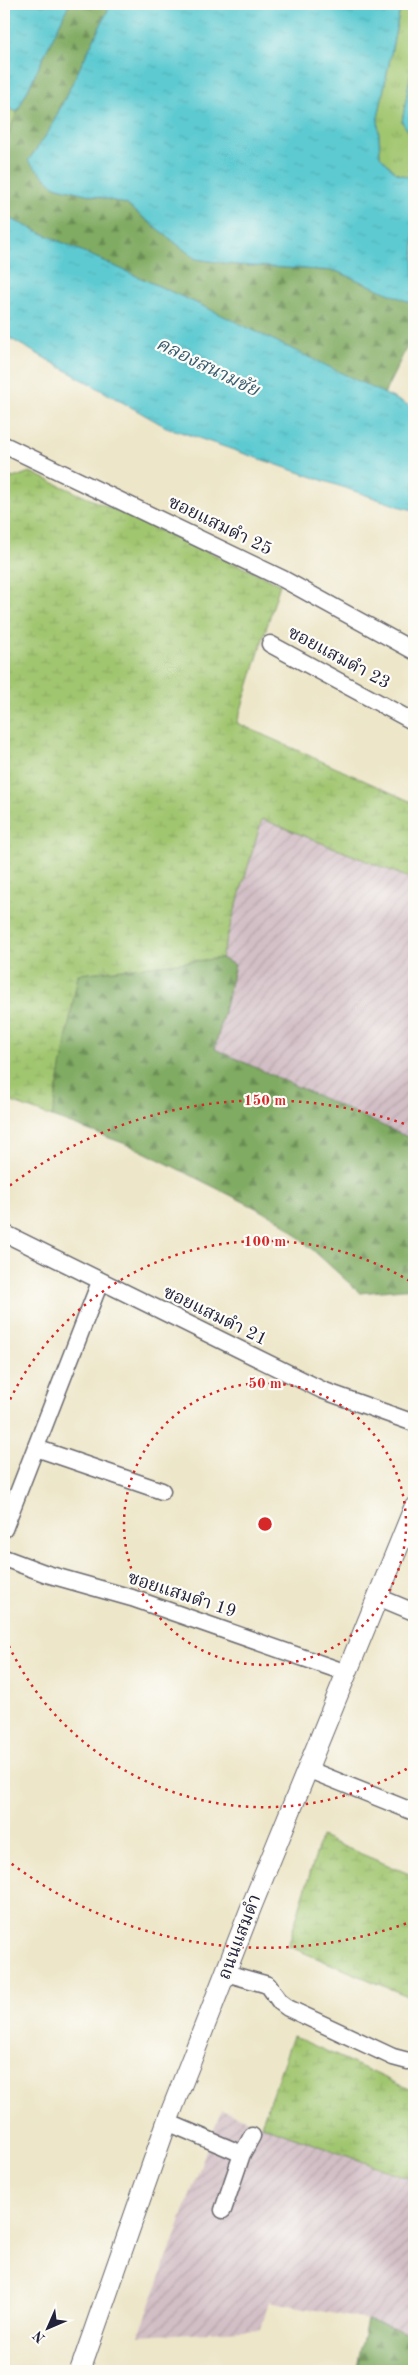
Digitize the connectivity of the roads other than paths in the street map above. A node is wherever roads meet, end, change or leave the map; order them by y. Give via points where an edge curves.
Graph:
1 (4, 445) edge
2 (270, 644) dead end
3 (414, 651) edge
4 (414, 722) edge
5 (4, 1233) edge
6 (100, 1282) junction
7 (414, 1423) edge
8 (36, 1448) junction
9 (162, 1491) dead end
10 (414, 1508) edge
11 (4, 1529) edge
12 (4, 1558) edge
13 (378, 1597) junction
14 (414, 1612) edge
15 (347, 1673) junction
16 (307, 1769) junction
17 (414, 1812) edge
18 (226, 1973) junction
19 (414, 2060) edge
20 (167, 2122) junction
21 (252, 2136) dead end
22 (242, 2154) junction
23 (223, 2210) dead end
24 (80, 2371) edge

1 - 3 street, ซอยแสมดำ 25 via 283,579
2 - 4 street, ซอยแสมดำ 23
5 - 6 street, ซอยแสมดำ 21
6 - 7 street, ซอยแสมดำ 21 via 322,1390
6 - 8 street
8 - 9 street
8 - 11 street
10 - 13 street, ถนนแสมดำ
12 - 15 street, ซอยแสมดำ 19 via 46,1574 132,1598
13 - 14 street
13 - 15 street, ถนนแสมดำ
15 - 16 street, ถนนแสมดำ
16 - 17 street
16 - 18 street, ถนนแสมดำ
18 - 19 street via 268,1985 288,2008 393,2057
18 - 20 street, ถนนแสมดำ
20 - 22 street
20 - 24 street, ถนนแสมดำ
21 - 22 street
22 - 23 street

